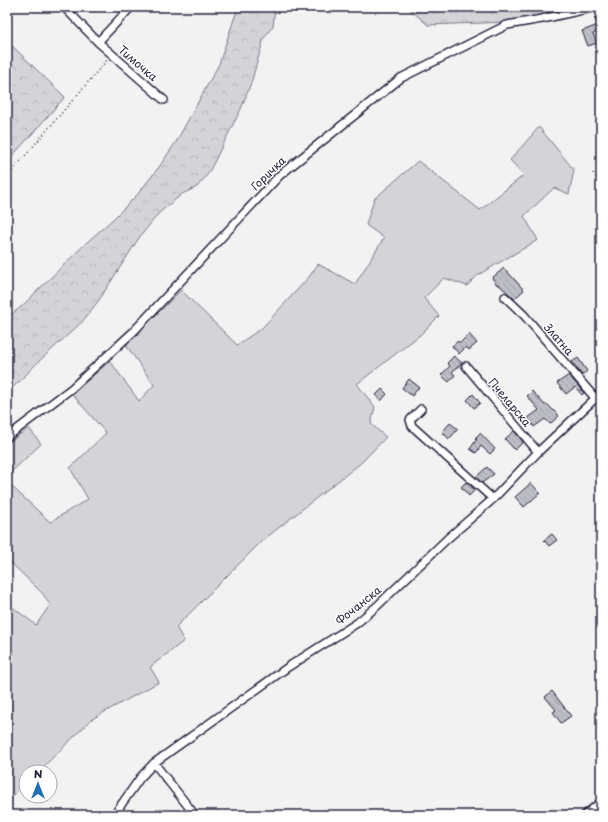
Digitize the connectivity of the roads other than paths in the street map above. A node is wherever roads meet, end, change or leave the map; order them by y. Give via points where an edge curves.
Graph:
1 (64, 7) edge
2 (131, 7) edge
3 (596, 7) edge
4 (98, 42) junction
5 (164, 100) dead end
6 (505, 297) dead end
7 (466, 366) dead end
8 (598, 395) edge
9 (421, 409) dead end
10 (7, 437) edge
11 (538, 452) junction
12 (493, 499) junction
13 (154, 763) junction
14 (601, 802) edge
15 (114, 815) edge
16 (195, 815) edge
17 (584, 815) edge

1 - 4 street, Тимочка
2 - 4 street
3 - 10 street, Горичка via 506,25 397,80 280,175 133,332 72,388
4 - 5 street, Тимочка
6 - 8 street, Златна
7 - 11 street, Пчеларска
8 - 11 street, Фочанска
9 - 12 street via 410,420 412,426
11 - 12 street, Фочанска
12 - 13 street, Фочанска via 357,623 288,666
13 - 15 street, Фочанска
13 - 16 street
14 - 17 street

